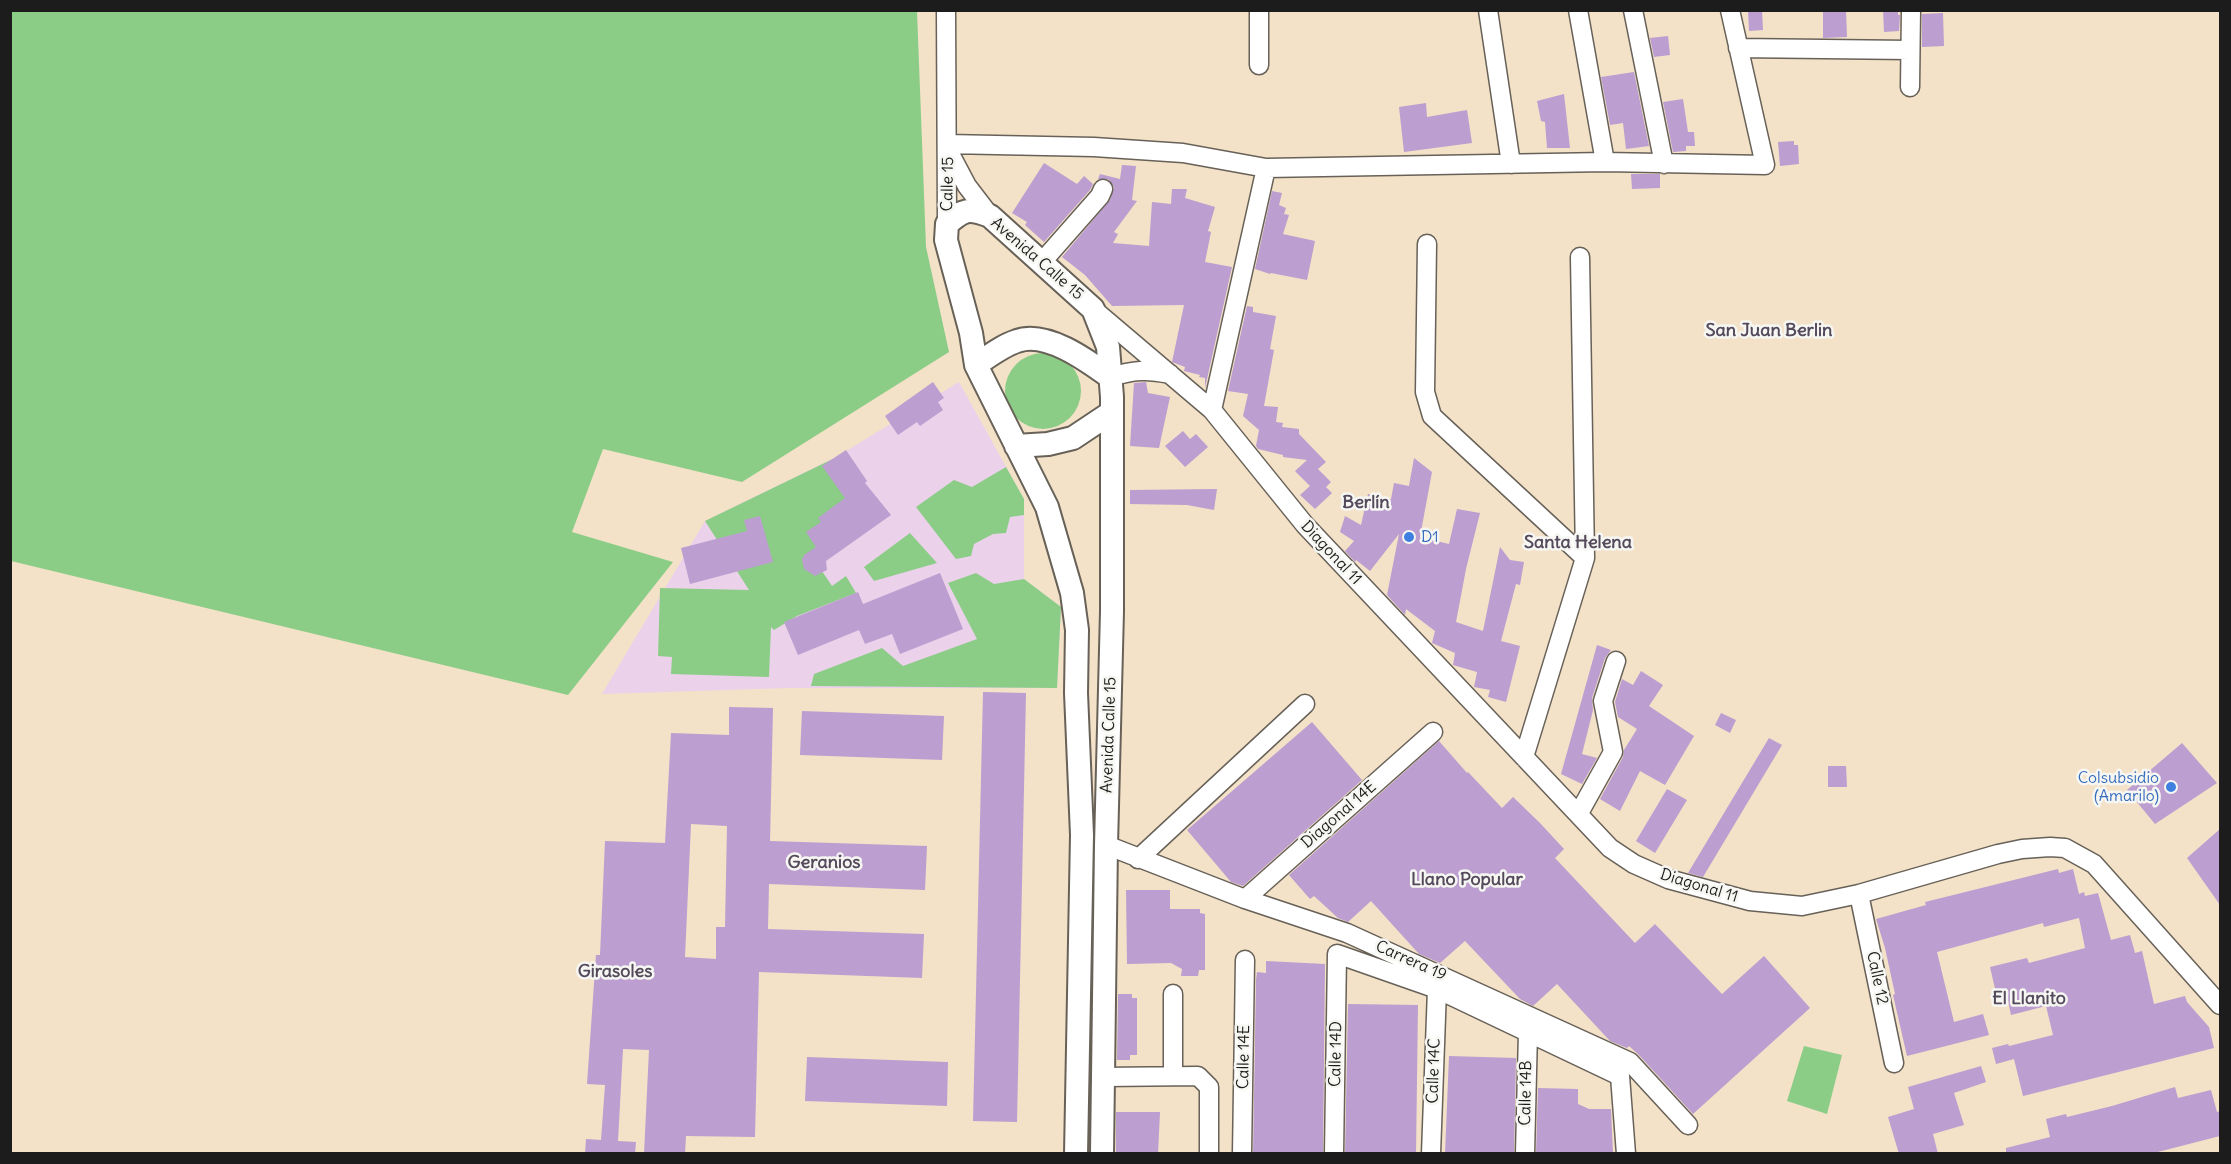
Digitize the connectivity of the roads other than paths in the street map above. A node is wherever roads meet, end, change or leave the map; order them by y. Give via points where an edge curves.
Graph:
1 (946, 10) edge
2 (1259, 10) edge
3 (1488, 10) edge
4 (1578, 10) edge
5 (1633, 10) edge
6 (1730, 10) edge
7 (1911, 10) edge
8 (1738, 48) junction
9 (1910, 50) junction
10 (1258, 65) dead end
11 (1910, 87) dead end
12 (947, 146) junction
13 (1605, 162) junction
14 (1511, 164) junction
15 (1664, 164) junction
16 (1266, 168) junction
17 (1102, 189) dead end
18 (990, 216) junction
19 (947, 224) junction
20 (1427, 244) dead end
21 (1580, 257) dead end
22 (1041, 263) junction
23 (1093, 309) junction
24 (976, 365) junction
25 (1172, 375) junction
26 (1110, 377) junction
27 (1212, 410) junction
28 (1112, 412) junction
29 (1016, 446) junction
30 (1585, 558) junction
31 (1616, 661) dead end
32 (1305, 704) dead end
33 (1433, 732) dead end
34 (1524, 757) junction
35 (1579, 813) junction
36 (1106, 845) junction
37 (1138, 859) junction
38 (1859, 894) junction
39 (1245, 899) junction
40 (1245, 960) dead end
41 (1437, 989) junction
42 (1173, 994) dead end
43 (2220, 1005) edge
44 (1528, 1032) junction
45 (1894, 1063) dead end
46 (1173, 1076) junction
47 (1103, 1077) junction
48 (1688, 1125) dead end
49 (1076, 1154) edge
50 (1102, 1154) edge
51 (1209, 1154) edge
52 (1242, 1154) edge
53 (1334, 1154) edge
54 (1431, 1154) edge
55 (1525, 1154) edge
56 (1626, 1154) edge

1 - 12 street
2 - 10 street
3 - 14 street
4 - 13 street
5 - 15 street
6 - 8 street
7 - 9 street
8 - 9 street
8 - 15 street via 1765,165
9 - 11 street
12 - 16 street via 1094,147 1183,153
12 - 18 street, Calle 15 via 967,186
12 - 19 street, Calle 15
13 - 14 street
13 - 15 street
14 - 16 street
16 - 27 street
17 - 22 street
18 - 19 main road, Avenida Calle 15 via 973,210 961,212
18 - 22 main road, Avenida Calle 15
19 - 24 main road, Avenida Calle 15 via 946,240
20 - 30 street via 1425,392 1432,416
21 - 30 street
22 - 23 main road, Avenida Calle 15
23 - 25 street, Diagonal 11
23 - 26 main road, Avenida Calle 15 via 1108,347
24 - 26 main road via 1019,340 1037,340 1074,351
24 - 29 main road, Avenida Calle 15
25 - 26 street via 1147,369
25 - 27 street, Diagonal 11
26 - 28 main road, Avenida Calle 15
27 - 34 street, Diagonal 11 via 1305,525
28 - 29 main road via 1073,438
28 - 36 main road, Avenida Calle 15
29 - 49 main road, Avenida Calle 15 via 1047,507 1072,593 1077,630 1082,835
30 - 34 street
31 - 35 street via 1603,701 1613,752
32 - 37 street
33 - 39 street, Diagonal 14E
34 - 35 street, Diagonal 11
35 - 38 street, Diagonal 11 via 1610,848 1668,879 1779,905 1802,906
36 - 37 street, Carrera 19
36 - 47 main road, Avenida Calle 15
37 - 39 street, Carrera 19
38 - 43 street, Diagonal 11 via 1998,854 2031,848 2065,848 2094,864
38 - 45 street, Calle 12
39 - 48 street, Carrera 19 via 1347,933 1630,1062
40 - 52 street, Calle 14E
41 - 44 street
41 - 53 street, Calle 14D via 1338,954
41 - 54 street, Calle 14C
42 - 46 street
44 - 55 street, Calle 14B
44 - 56 street via 1620,1076
46 - 47 street
46 - 51 street via 1198,1076 1209,1087
47 - 50 main road, Avenida Calle 15

